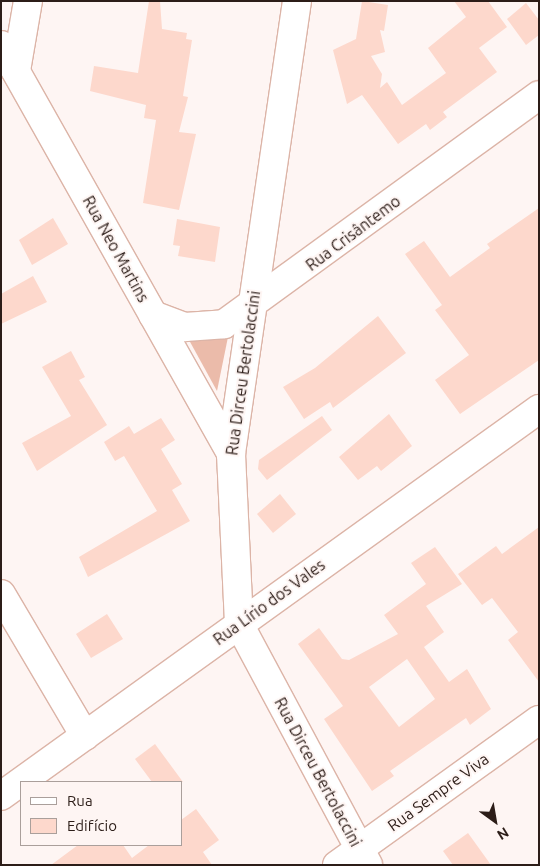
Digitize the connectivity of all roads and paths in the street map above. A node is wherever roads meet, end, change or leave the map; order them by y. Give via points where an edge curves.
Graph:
1 (28, 1) edge
2 (297, 1) edge
3 (1, 45) edge
4 (16, 71) junction
5 (539, 95) edge
6 (252, 308) junction
7 (153, 315) junction
8 (539, 409) edge
9 (230, 454) junction
10 (1, 594) edge
11 (239, 624) junction
12 (539, 720) edge
13 (85, 736) junction
14 (22, 781) edge
15 (20, 782) edge
16 (1, 796) edge
17 (364, 857) edge
18 (337, 865) edge

1 - 4 street
2 - 6 street, Rua Dirceu Bertolaccini
3 - 4 street, Rua Neo Martins
4 - 7 street, Rua Neo Martins
5 - 6 street, Rua Crisântemo
6 - 7 street, Rua Crisântemo via 224,324 201,329
6 - 9 street, Rua Dirceu Bertolaccini
7 - 9 street, Rua Neo Martins
8 - 11 street, Rua Lírio dos Vales
9 - 11 street, Rua Dirceu Bertolaccini
10 - 13 street
11 - 13 street, Rua Lírio dos Vales
11 - 17 street, Rua Dirceu Bertolaccini
12 - 17 street, Rua Sempre Viva
13 - 14 street, Rua Lírio dos Vales
15 - 16 street, Rua Lírio dos Vales
17 - 18 street, Rua Sempre Viva

